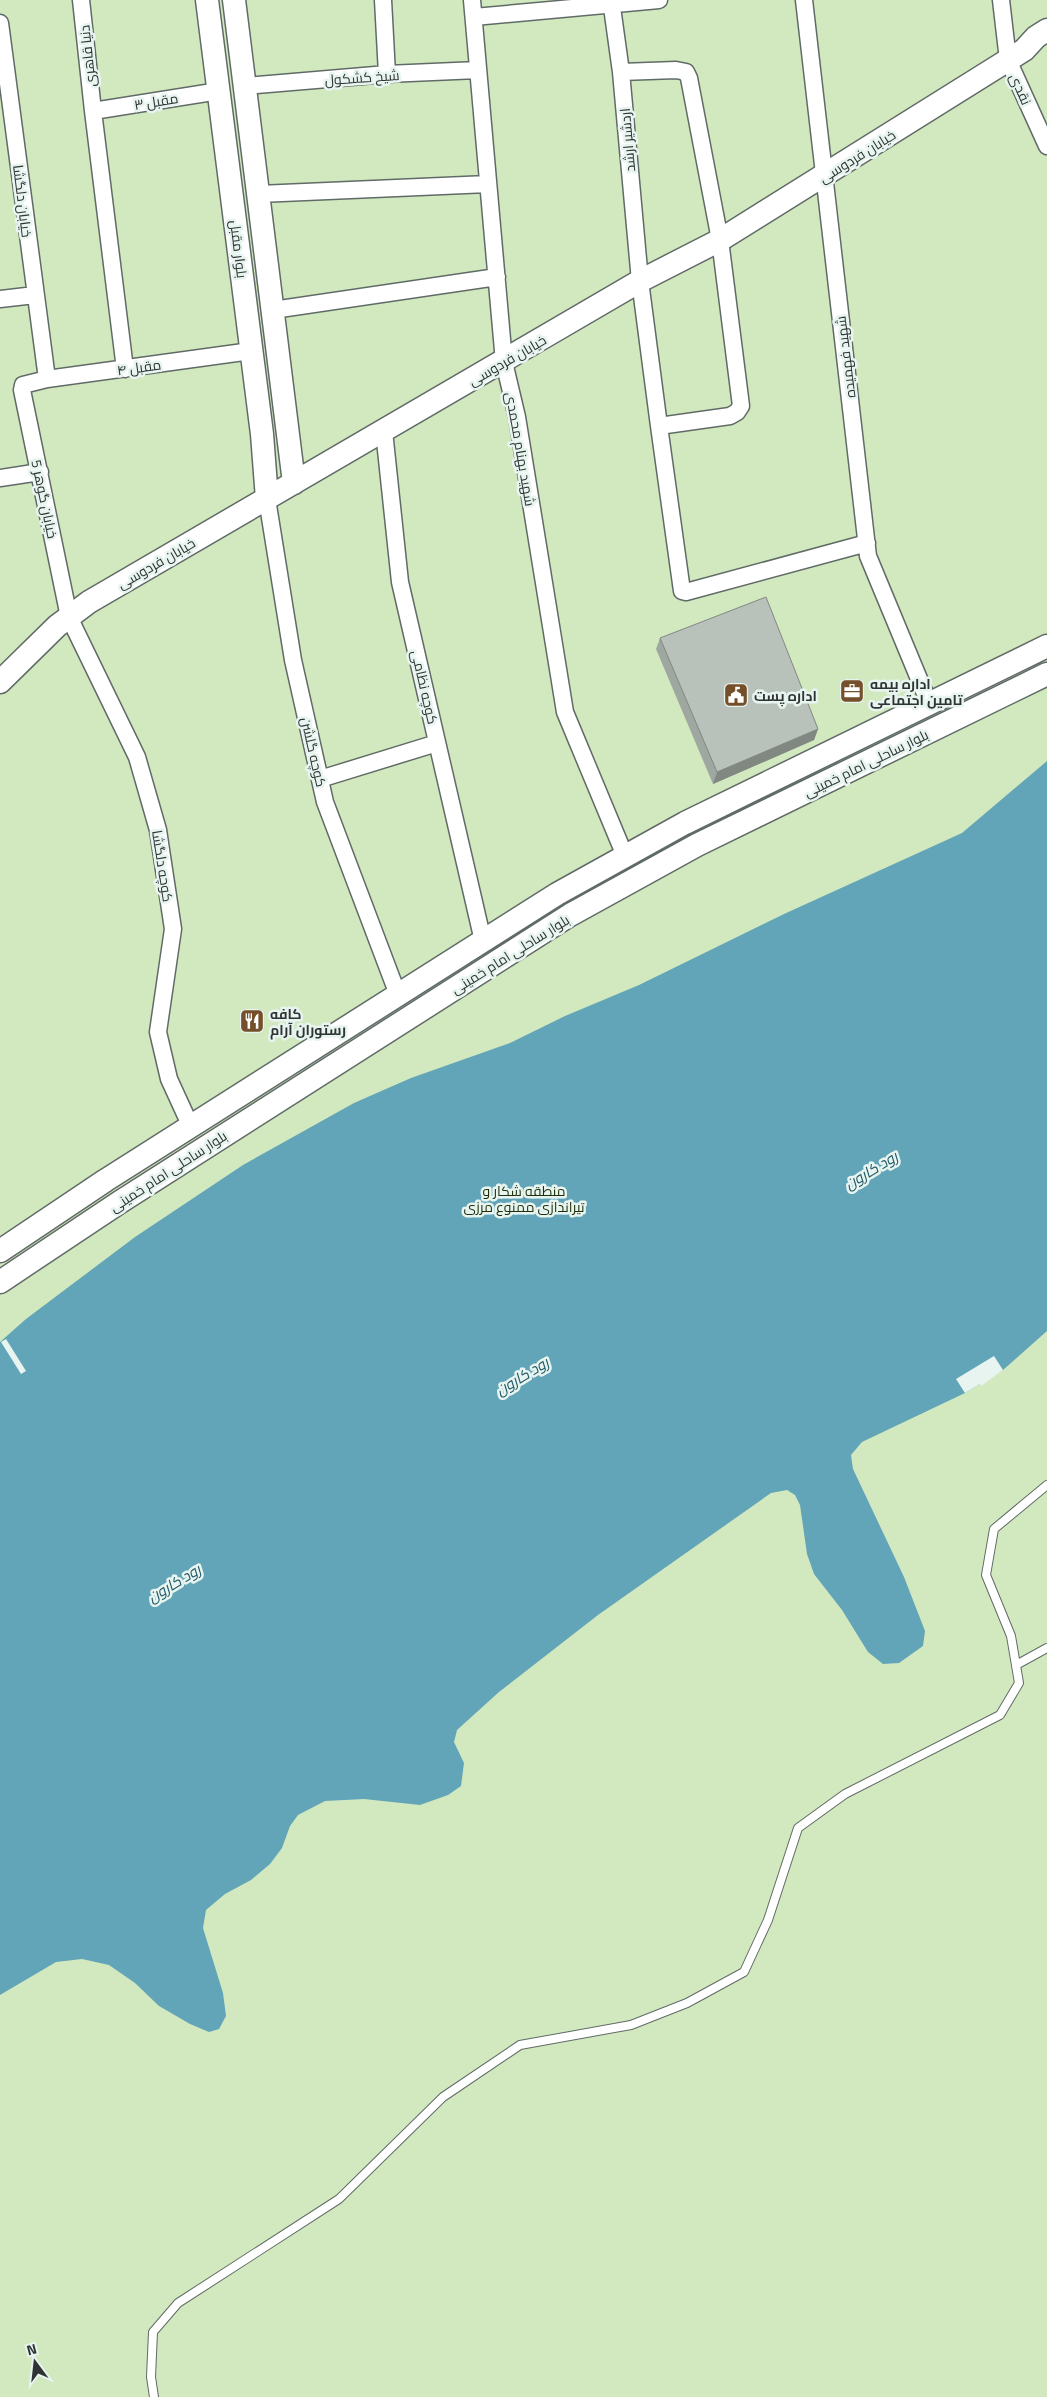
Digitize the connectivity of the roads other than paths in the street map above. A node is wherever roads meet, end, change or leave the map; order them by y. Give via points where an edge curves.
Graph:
1 (82, 0) edge
2 (207, 0) edge
3 (234, 0) edge
4 (383, 0) edge
5 (472, 0) edge
6 (659, 0) edge
7 (804, 0) edge
8 (1001, 0) edge
9 (611, 2) edge
10 (474, 17) junction
11 (0, 23) edge
12 (1047, 30) edge
13 (1047, 48) edge
14 (1016, 55) junction
15 (478, 70) junction
16 (621, 72) junction
17 (387, 74) junction
18 (245, 86) junction
19 (219, 91) junction
20 (93, 111) junction
21 (1047, 146) edge
22 (823, 177) junction
23 (488, 184) junction
24 (259, 194) junction
25 (720, 240) junction
26 (497, 277) junction
27 (640, 281) junction
28 (35, 296) junction
29 (0, 299) edge
30 (273, 310) junction
31 (251, 351) junction
32 (504, 362) junction
33 (126, 369) junction
34 (47, 379) junction
35 (27, 383) joint
36 (659, 426) junction
37 (384, 431) junction
38 (40, 472) junction
39 (0, 478) edge
40 (294, 483) junction
41 (267, 498) junction
42 (867, 543) junction
43 (69, 616) junction
44 (1047, 646) edge
45 (1047, 674) edge
46 (0, 682) edge
47 (929, 704) junction
48 (437, 743) junction
49 (320, 779) junction
50 (625, 856) junction
51 (483, 941) junction
52 (398, 995) junction
53 (191, 1127) junction
54 (0, 1251) edge
55 (0, 1282) edge
56 (1047, 1484) edge
57 (1047, 1648) edge
58 (1016, 1665) junction
59 (154, 2397) edge

1 - 20 street, دنیا قاهری
2 - 19 main road, بلوار مقبل
3 - 18 main road, بلوار مقبل
4 - 17 street
5 - 10 street, شهید بهنام محمدی
6 - 9 street
7 - 22 street, شهید فهمیده
8 - 14 street, نقدی
9 - 10 street
9 - 16 street, اردشیر ارشد
10 - 15 street, شهید بهنام محمدی
11 - 28 street, خیابان دلگشا
12 - 14 main road, خیابان فردوسی
13 - 14 main road
14 - 21 street, نقدی
14 - 22 main road, خیابان فردوسی
15 - 17 street, شیخ کشکول
15 - 23 street, شهید بهنام محمدی
16 - 25 street via 686,72
16 - 27 street, اردشیر ارشد
17 - 18 street, شیخ کشکول
18 - 24 main road, بلوار مقبل
19 - 20 street, مقبل ۳
19 - 31 main road, بلوار مقبل
20 - 33 street, دنیا قاهری
22 - 25 main road, خیابان فردوسی
22 - 42 street, شهید فهمیده
23 - 24 street
23 - 26 street, شهید بهنام محمدی
24 - 30 main road, بلوار مقبل
25 - 27 main road, خیابان فردوسی
25 - 36 street via 741,406 730,416
26 - 30 street
26 - 32 street, شهید بهنام محمدی
27 - 32 main road, خیابان فردوسی
27 - 36 street, اردشیر ارشد
28 - 29 street
28 - 34 street, خیابان دلگشا
30 - 40 main road, بلوار مقبل
31 - 33 street, مقبل ۴
31 - 41 main road, بلوار مقبل
32 - 37 main road, خیابان فردوسی
32 - 50 street, شهید بهنام محمدی via 565,712
33 - 34 street, مقبل ۴
34 - 35 street, مقبل ۴
35 - 38 street, خیابان گوهر 5 via 22,390
36 - 42 street, اردشیر ارشد via 682,591
37 - 40 main road, خیابان فردوسی
37 - 48 street, کوچه نظامی via 400,582
38 - 39 street
38 - 43 street, خیابان گوهر 5
40 - 41 main road, خیابان فردوسی
41 - 43 main road, خیابان فردوسی
41 - 49 street, کوچه گلشن via 293,660
42 - 47 street, شهید فهمیده via 868,556
43 - 46 main road, خیابان فردوسی
43 - 53 street, کوچه دلگشا via 137,757 158,830 173,929 158,1032 169,1079
44 - 47 main road, بلوار ساحلی امام خمینی
45 - 55 main road, بلوار ساحلی امام خمینی via 697,845 570,915
47 - 50 main road, بلوار ساحلی امام خمینی via 685,823
48 - 49 street
48 - 51 street, کوچه نظامی
49 - 52 street, کوچه گلشن via 325,802
50 - 51 main road, بلوار ساحلی امام خمینی
51 - 52 main road, بلوار ساحلی امام خمینی
52 - 53 main road, بلوار ساحلی امام خمینی
53 - 54 main road, بلوار ساحلی امام خمینی
56 - 58 lane via 994,1529 986,1574 1011,1636
57 - 58 lane
58 - 59 lane via 1019,1683 1000,1715 845,1794 798,1828 768,1920 744,1972 687,2003 630,2025 520,2044 443,2097 339,2199 178,2303 153,2332 151,2377

